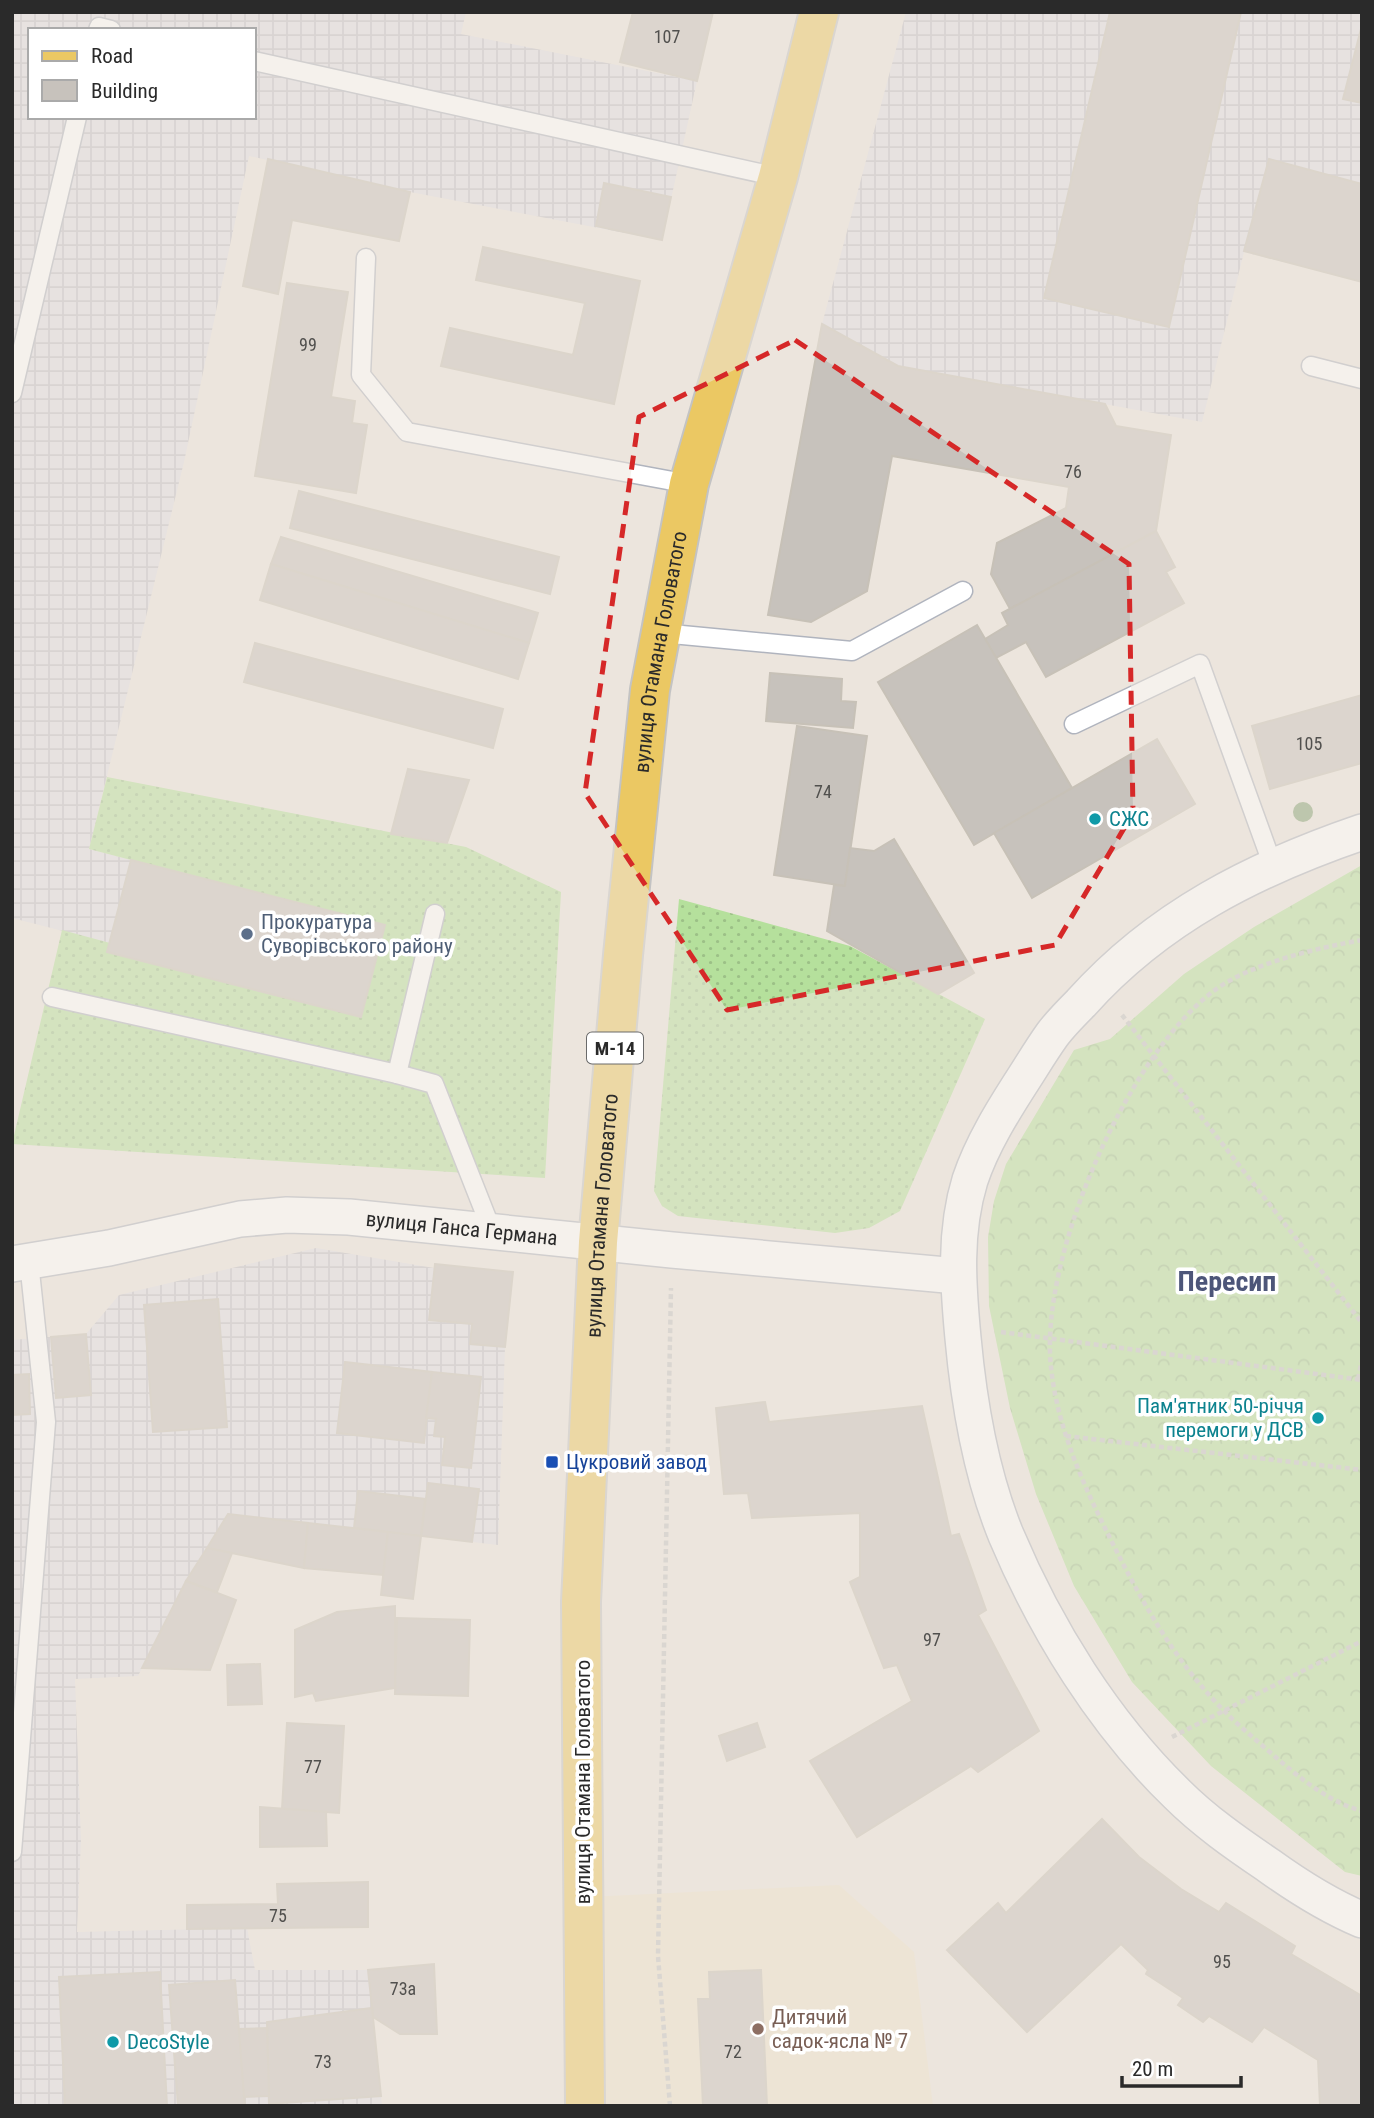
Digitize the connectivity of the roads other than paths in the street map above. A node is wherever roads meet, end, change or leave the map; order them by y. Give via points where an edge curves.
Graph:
1 (819, 12) edge
2 (256, 61) edge
3 (78, 119) edge
4 (778, 177) junction
5 (366, 258) dead end
6 (1311, 366) dead end
7 (1362, 379) edge
8 (12, 393) edge
9 (689, 484) junction
10 (963, 591) dead end
11 (661, 633) junction
12 (1073, 724) dead end
13 (1362, 832) edge
14 (1273, 866) junction
15 (435, 914) dead end
16 (52, 997) dead end
17 (397, 1074) junction
18 (492, 1231) junction
19 (598, 1242) junction
20 (21, 1263) edge
21 (957, 1276) junction
22 (12, 1852) edge
23 (1362, 1920) edge
24 (585, 2106) edge

1 - 4 main road, вулиця Отамана Головатого / М-14
2 - 4 lane
3 - 8 lane
4 - 9 main road, вулиця Отамана Головатого / М-14
5 - 9 lane via 361,375 407,432
6 - 7 lane
9 - 11 main road, вулиця Отамана Головатого / М-14
10 - 11 lane via 852,651
11 - 19 main road, вулиця Отамана Головатого / М-14 via 648,703
12 - 14 lane via 1200,664
13 - 14 street
14 - 21 street via 1225,888 1136,949 1053,1033 1002,1112 971,1177 961,1217
15 - 17 lane
16 - 17 lane
17 - 18 lane via 434,1084
18 - 19 street, вулиця Ганса Германа
18 - 20 street, вулиця Ганса Германа via 286,1215 240,1219
19 - 21 street, вулиця Ганса Германа
19 - 24 main road, вулиця Отамана Головатого / М-14 via 581,1602
20 - 22 lane via 46,1422
21 - 23 street via 974,1422 1006,1534 1044,1614 1077,1668 1121,1732 1178,1796 1291,1882

